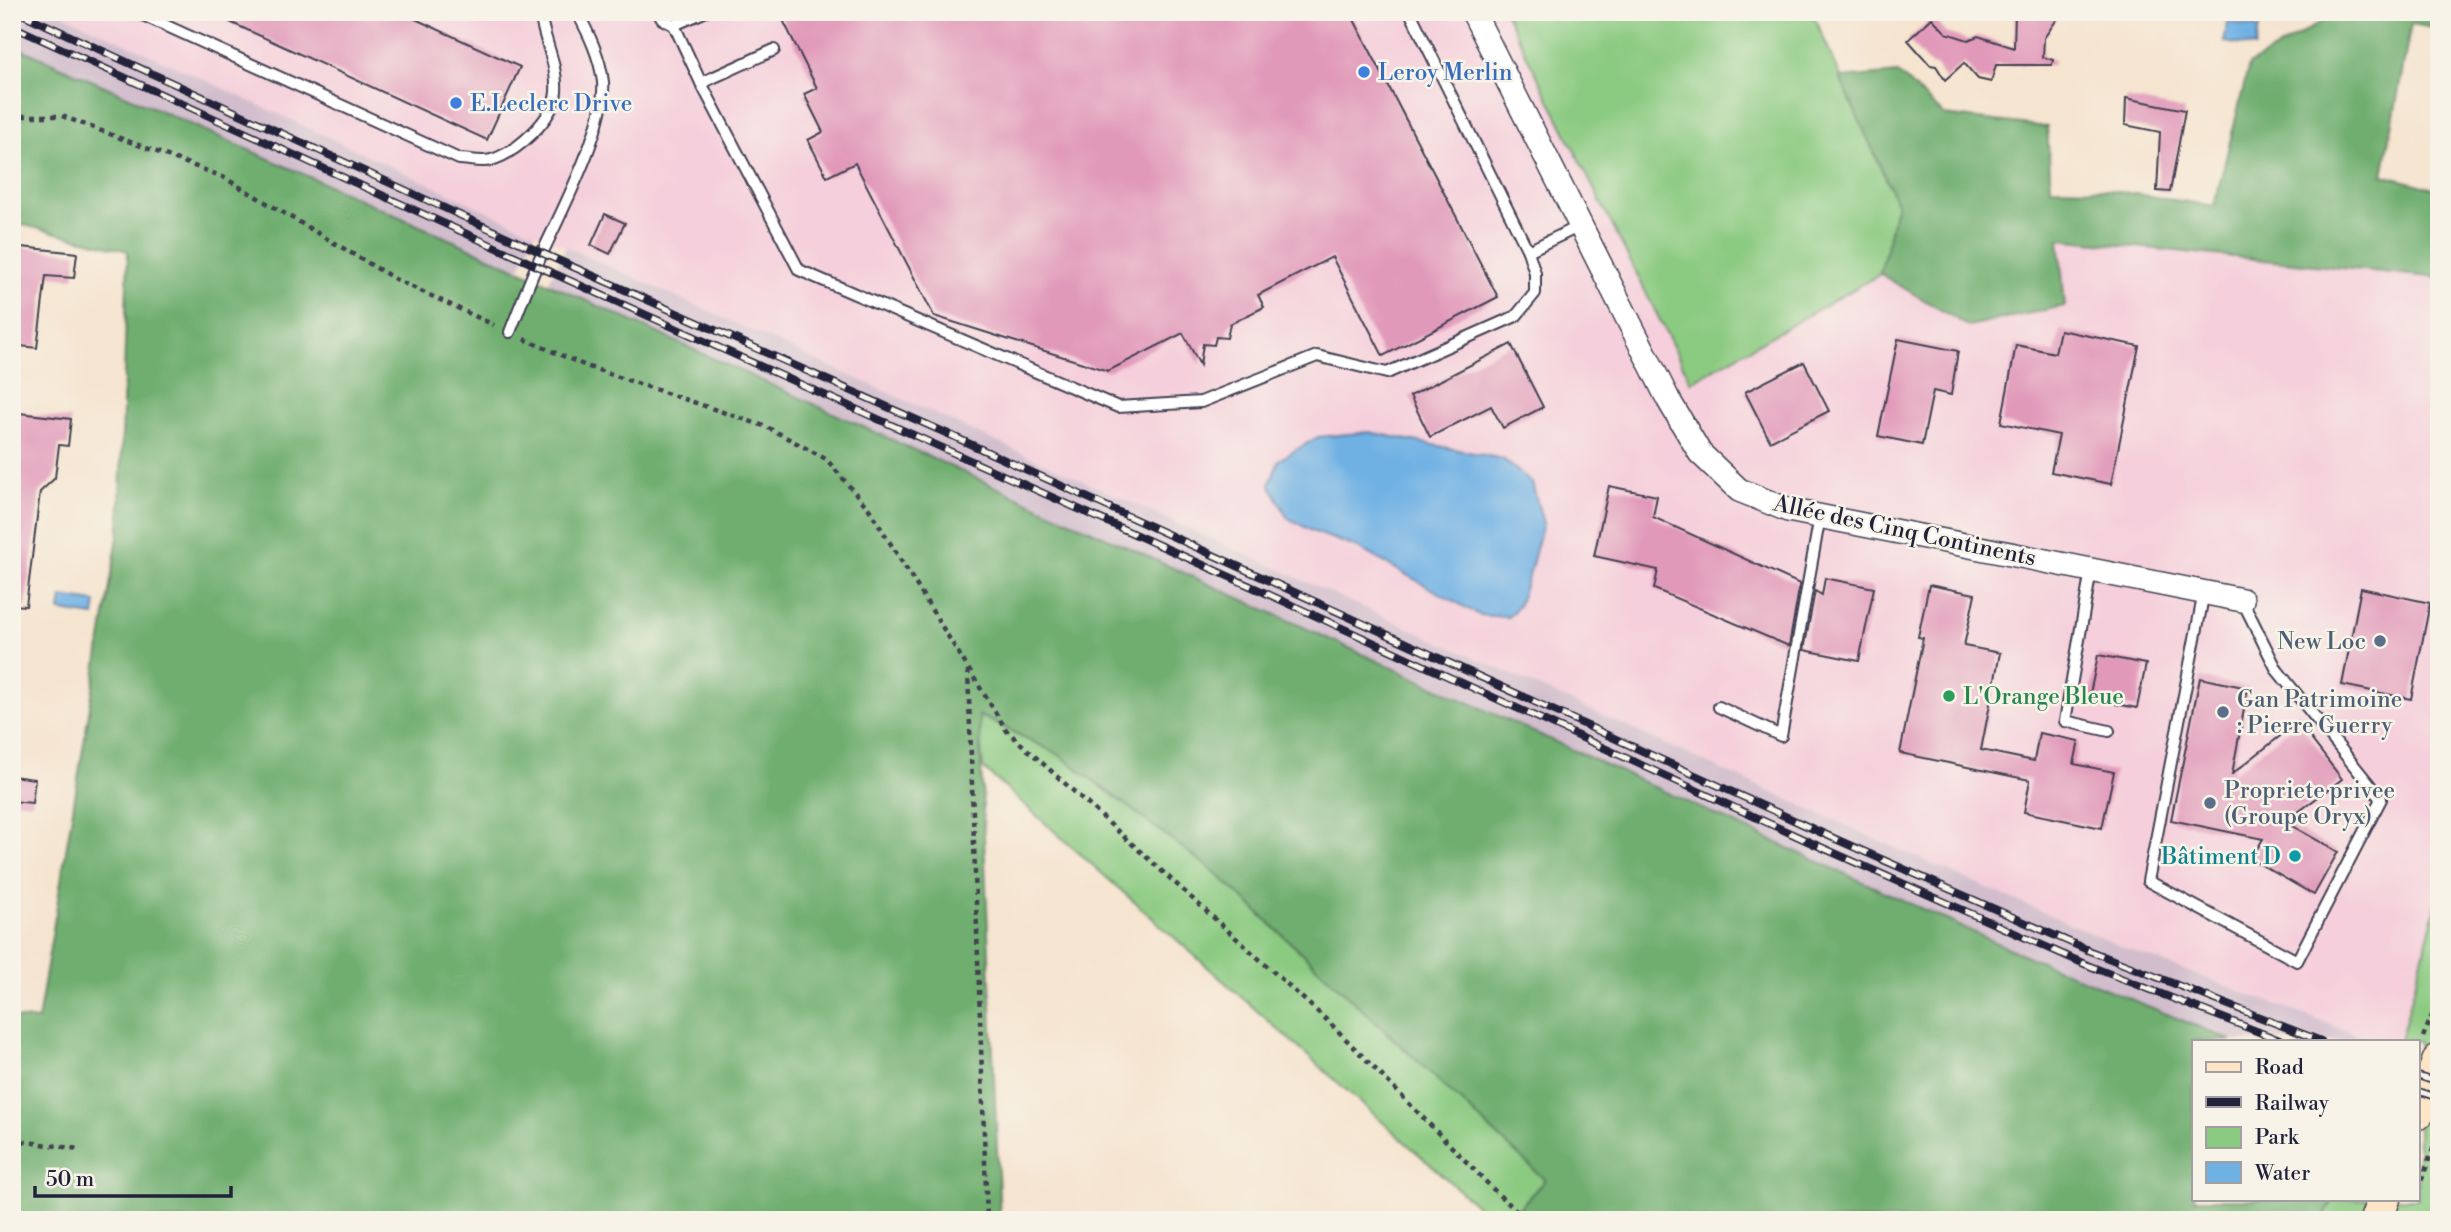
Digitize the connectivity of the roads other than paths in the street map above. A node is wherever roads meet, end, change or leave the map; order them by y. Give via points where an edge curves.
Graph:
1 (135, 12) edge
2 (540, 12) edge
3 (577, 12) edge
4 (658, 12) edge
5 (704, 12) edge
6 (1410, 12) edge
7 (1473, 12) edge
8 (674, 24) junction
9 (774, 50) dead end
10 (701, 83) junction
11 (1580, 226) junction
12 (1528, 251) junction
13 (510, 332) road end
14 (1819, 516) junction
15 (2091, 570) junction
16 (2204, 592) junction
17 (2242, 600) joint
18 (1719, 707) dead end
19 (2109, 731) dead end
20 (2430, 1050) edge
21 (2420, 1102) edge
22 (2384, 1200) edge
23 (2376, 1220) edge

1 - 2 lane via 459,159 490,161 517,147 543,121 556,94
3 - 13 lane via 598,61 603,84 599,112
4 - 8 lane
5 - 8 lane
6 - 12 lane
7 - 11 street, Allée des Cinq Continents
8 - 10 lane
9 - 10 lane
10 - 12 lane via 799,270 1118,407 1200,402 1317,356 1387,373 1516,316 1535,293
11 - 12 lane
11 - 14 street, Allée des Cinq Continents via 1668,400 1700,453 1739,490 1788,510
14 - 15 street, Allée des Cinq Continents
14 - 18 lane via 1781,736
15 - 16 street, Allée des Cinq Continents
15 - 19 lane via 2065,721
16 - 17 street, Allée des Cinq Continents
16 - 17 lane via 2148,881 2297,961 2381,799 2277,670
20 - 21 main road
22 - 23 main road

